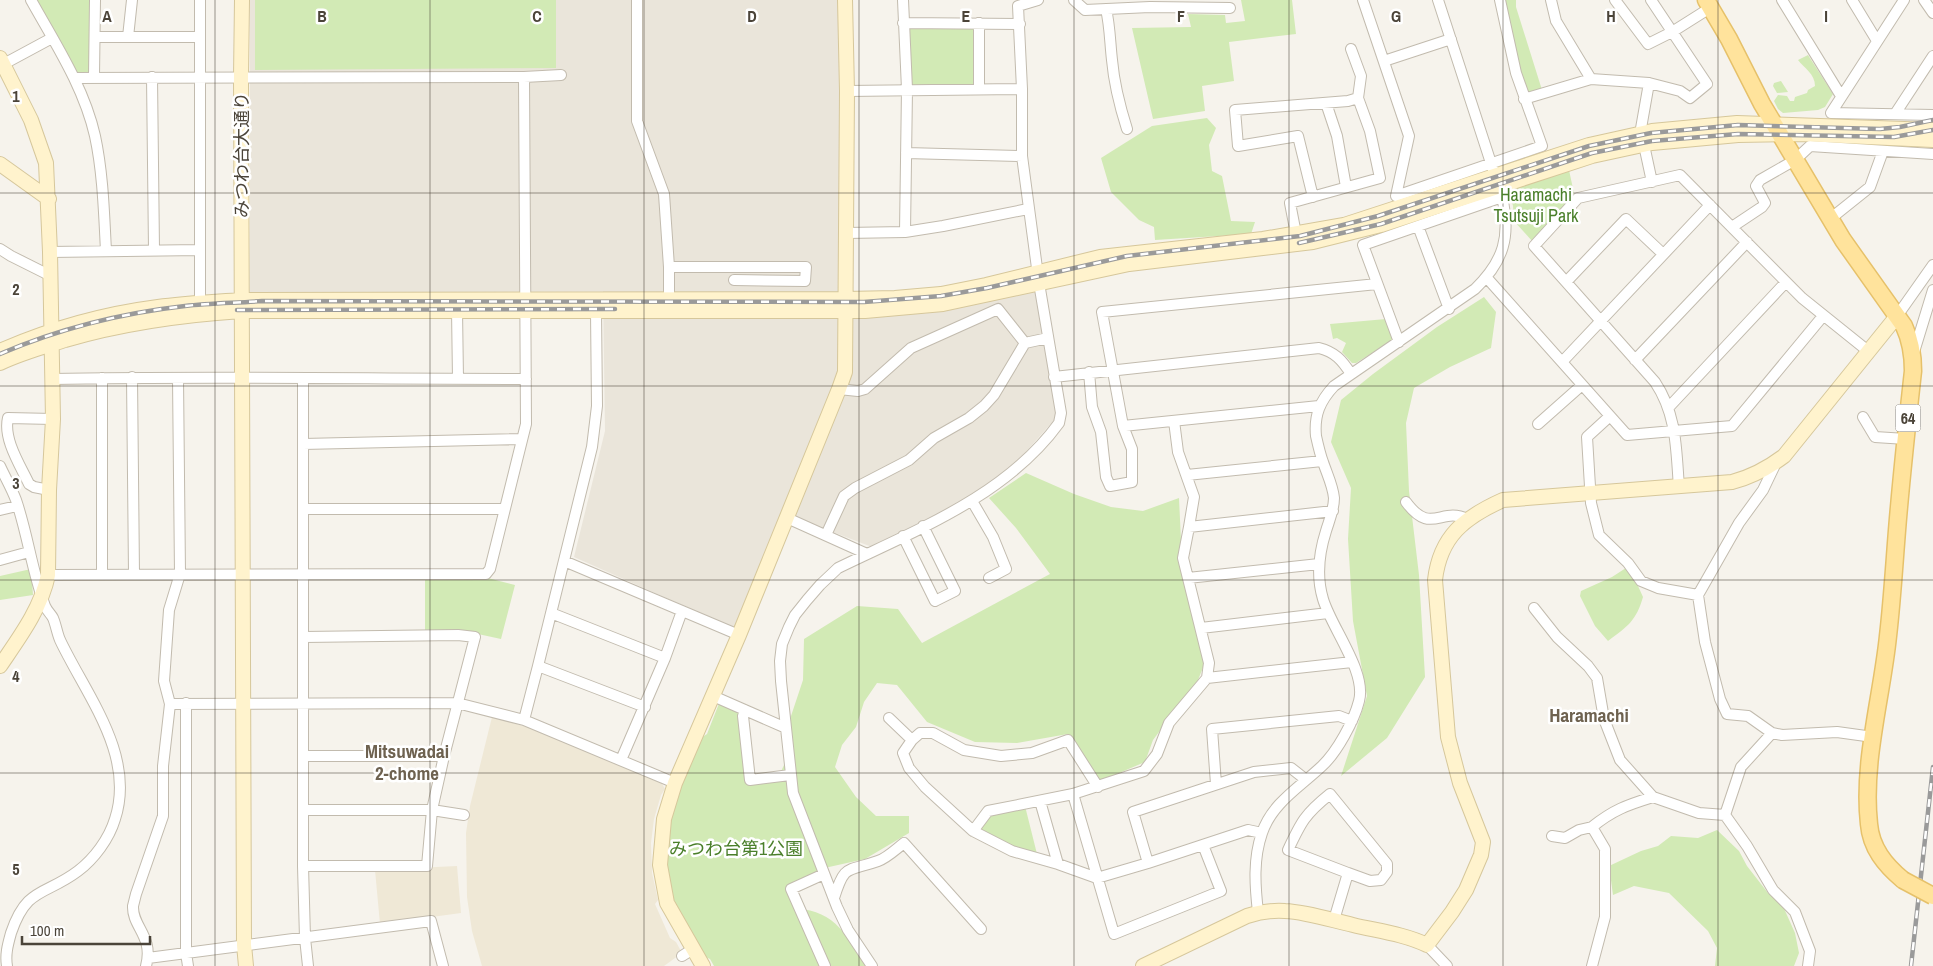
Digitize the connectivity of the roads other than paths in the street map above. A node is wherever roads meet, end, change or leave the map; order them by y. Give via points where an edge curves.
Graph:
1 (31, 0) edge
2 (95, 0) edge
3 (132, 0) edge
4 (200, 0) edge
5 (242, 0) edge
6 (637, 0) edge
7 (845, 0) edge
8 (903, 0) edge
9 (1038, 0) edge
10 (1074, 0) edge
11 (1363, 0) edge
12 (1438, 0) edge
13 (1500, 0) edge
14 (1551, 0) edge
15 (1615, 0) edge
16 (1651, 0) edge
17 (1782, 0) edge
18 (1852, 0) edge
19 (1904, 0) edge
20 (1924, 0) edge
21 (1017, 3) edge
22 (1708, 4) edge
23 (1230, 8) dead end
24 (1106, 9) junction
25 (1933, 13) edge
26 (903, 23) junction
27 (979, 23) junction
28 (1020, 24) junction
29 (1672, 32) junction
30 (95, 37) junction
31 (128, 37) junction
32 (200, 37) junction
33 (52, 38) junction
34 (1451, 39) junction
35 (1877, 41) junction
36 (1351, 50) dead end
37 (1933, 56) edge
38 (1384, 61) junction
39 (1, 63) edge
40 (561, 75) dead end
41 (94, 76) junction
42 (152, 77) junction
43 (200, 77) junction
44 (241, 77) junction
45 (524, 77) junction
46 (74, 78) junction
47 (1591, 79) junction
48 (1649, 83) junction
49 (907, 89) junction
50 (979, 89) junction
51 (1022, 89) junction
52 (847, 91) junction
53 (1841, 96) junction
54 (1358, 98) junction
55 (1524, 99) junction
56 (1326, 103) junction
57 (1895, 114) junction
58 (1933, 115) edge
59 (1127, 129) dead end
60 (1802, 129) junction
61 (1777, 130) junction
62 (1933, 130) edge
63 (1642, 139) junction
64 (1933, 140) edge
65 (1883, 151) junction
66 (906, 153) junction
67 (1933, 154) edge
68 (1022, 156) junction
69 (1795, 160) junction
70 (0, 164) edge
71 (1497, 180) junction
72 (1652, 182) junction
73 (1346, 188) junction
74 (1314, 196) junction
75 (49, 199) junction
76 (1710, 205) junction
77 (1028, 208) junction
78 (1830, 218) junction
79 (1418, 226) junction
80 (1732, 227) junction
81 (905, 232) junction
82 (846, 233) junction
83 (1296, 234) junction
84 (1747, 242) junction
85 (0, 249) edge
86 (154, 250) junction
87 (200, 250) junction
88 (106, 251) junction
89 (50, 252) junction
90 (1664, 254) junction
91 (1933, 265) edge
92 (669, 267) junction
93 (51, 276) junction
94 (1038, 278) junction
95 (1487, 278) junction
96 (734, 280) dead end
97 (1566, 282) junction
98 (1786, 282) junction
99 (1377, 284) junction
100 (1933, 290) edge
101 (669, 299) junction
102 (200, 303) junction
103 (242, 305) junction
104 (526, 305) junction
105 (846, 305) junction
106 (1448, 309) junction
107 (457, 310) junction
108 (596, 312) junction
109 (1824, 316) junction
110 (1896, 316) junction
111 (1600, 321) junction
112 (52, 338) junction
113 (1048, 338) junction
114 (1398, 342) junction
115 (1025, 343) junction
116 (1868, 351) junction
117 (1, 352) edge
118 (1913, 354) junction
119 (1635, 360) junction
120 (1562, 362) junction
121 (1112, 370) junction
122 (1089, 372) junction
123 (1351, 374) junction
124 (1054, 376) junction
125 (132, 377) junction
126 (102, 378) junction
127 (178, 378) junction
128 (52, 379) junction
129 (242, 379) junction
130 (303, 379) junction
131 (458, 379) junction
132 (526, 379) junction
133 (1582, 385) junction
134 (839, 389) junction
135 (1319, 406) junction
136 (1669, 407) junction
137 (1610, 416) junction
138 (1863, 417) dead end
139 (53, 419) junction
140 (1174, 421) junction
141 (1538, 424) dead end
142 (1123, 426) junction
143 (1675, 432) junction
144 (1906, 439) junction
145 (522, 440) junction
146 (303, 444) junction
147 (1322, 461) junction
148 (1773, 464) junction
149 (0, 466) edge
150 (1186, 476) junction
151 (1679, 487) junction
152 (49, 490) junction
153 (1590, 494) junction
154 (972, 501) junction
155 (1406, 502) dead end
156 (18, 506) junction
157 (303, 509) junction
158 (504, 509) junction
159 (0, 510) edge
160 (1333, 511) junction
161 (786, 518) junction
162 (1467, 519) junction
163 (923, 526) junction
164 (1188, 527) junction
165 (826, 535) junction
166 (903, 536) junction
167 (28, 552) junction
168 (867, 554) junction
169 (0, 560) edge
170 (564, 561) junction
171 (1318, 564) junction
172 (102, 574) junction
173 (134, 574) junction
174 (180, 574) junction
175 (242, 574) junction
176 (303, 574) junction
177 (48, 575) junction
178 (989, 578) dead end
179 (1188, 578) junction
180 (42, 595) junction
181 (1698, 595) junction
182 (1534, 608) dead end
183 (682, 611) junction
184 (551, 613) junction
185 (1328, 613) junction
186 (1200, 628) junction
187 (739, 635) junction
188 (304, 638) junction
189 (665, 658) junction
190 (1352, 662) junction
191 (0, 666) edge
192 (538, 666) junction
193 (1207, 678) junction
194 (713, 696) junction
195 (242, 703) junction
196 (457, 703) junction
197 (170, 704) junction
198 (186, 704) junction
199 (303, 704) junction
200 (645, 707) junction
201 (745, 710) junction
202 (890, 718) dead end
203 (524, 720) junction
204 (1352, 721) junction
205 (786, 728) junction
206 (1772, 733) junction
207 (1873, 737) junction
208 (912, 740) junction
209 (304, 756) junction
210 (444, 756) junction
211 (621, 760) junction
212 (790, 775) junction
213 (1305, 779) junction
214 (675, 783) junction
215 (1216, 784) junction
216 (1098, 787) junction
217 (1073, 794) junction
218 (1653, 797) junction
219 (1040, 801) junction
220 (304, 810) junction
221 (432, 810) junction
222 (464, 815) dead end
223 (1726, 815) junction
224 (1592, 827) junction
225 (973, 831) junction
226 (1262, 833) junction
227 (1552, 836) dead end
228 (1203, 845) junction
229 (1148, 863) junction
230 (1058, 864) junction
231 (303, 866) junction
232 (1348, 873) junction
233 (824, 874) junction
234 (1097, 878) junction
235 (1933, 896) edge
236 (834, 898) junction
237 (1258, 912) junction
238 (1334, 920) junction
239 (981, 929) dead end
240 (305, 938) junction
241 (244, 945) junction
242 (1427, 945) junction
243 (186, 953) junction
244 (147, 962) edge
245 (7, 966) edge
246 (188, 966) edge
247 (246, 966) edge
248 (308, 966) edge
249 (442, 966) edge
250 (703, 966) edge
251 (824, 966) edge
252 (872, 966) edge
253 (1143, 966) edge
254 (1447, 966) edge
255 (1592, 966) edge
256 (1808, 966) edge

1 - 33 street
2 - 30 street
3 - 31 street
4 - 32 street
5 - 44 street, みつわ台大通り
6 - 92 street via 637,121 664,194
7 - 52 street
8 - 26 street
9 - 21 street
10 - 24 street via 1085,10
11 - 38 street
12 - 34 street
13 - 55 street
14 - 47 street via 1556,21
15 - 29 street via 1648,44
16 - 29 street
17 - 53 street
18 - 35 street
19 - 35 street
20 - 25 street
21 - 28 street
22 - 29 street
22 - 61 main road, 64
23 - 24 street
24 - 59 street via 1112,61
26 - 27 street
26 - 49 street
27 - 28 street
27 - 50 street
28 - 51 street
29 - 48 street via 1707,84 1690,98
30 - 31 street
30 - 41 street
31 - 32 street
32 - 43 street
33 - 39 street
33 - 46 street
34 - 38 street
34 - 71 street
35 - 53 street
36 - 54 street via 1361,76
37 - 57 street
38 - 71 street via 1409,136 1396,196
39 - 75 street via 39,138 46,163
40 - 45 street
41 - 42 street
41 - 46 street
42 - 43 street
42 - 86 street
43 - 44 street
43 - 87 street
44 - 45 street
44 - 103 street, みつわ台大通り
45 - 104 street
46 - 88 street via 95,135 102,180
47 - 48 street
47 - 55 street
48 - 63 street
49 - 50 street
49 - 52 street
49 - 66 street
50 - 51 street
51 - 68 street
52 - 82 street
53 - 57 street via 1831,113
54 - 56 street
54 - 73 street via 1370,131 1380,178
55 - 71 street via 1542,146
56 - 73 street
56 - 74 street via 1235,110 1238,146 1298,136
57 - 58 street
60 - 61 street
60 - 62 street
60 - 64 street
61 - 63 street via 1705,138
61 - 69 main road, 64
63 - 71 street via 1592,156
63 - 72 street
65 - 67 street
65 - 69 street via 1810,146
65 - 78 street via 1870,187
66 - 68 street
66 - 81 street
68 - 77 street
69 - 78 main road, 64
69 - 80 street via 1760,180 1756,186 1765,202 1762,208
70 - 75 street
71 - 79 street
71 - 83 street via 1344,225
71 - 94 street via 1381,225 1313,242
71 - 95 street via 1507,216 1506,230 1499,258
72 - 76 street via 1680,175
72 - 97 street via 1578,198 1534,246
73 - 74 street
74 - 83 street via 1290,203
75 - 89 street
76 - 80 street
76 - 90 street
77 - 81 street
77 - 94 street
78 - 110 main road, 64
79 - 99 street via 1363,245
79 - 106 street
80 - 84 street
81 - 82 street
82 - 105 street
83 - 94 street via 1100,257
84 - 98 street
84 - 119 street
85 - 93 street
86 - 87 street
86 - 88 street
87 - 102 street
88 - 89 street
89 - 93 street
90 - 97 street via 1626,219
90 - 111 street
91 - 110 street
92 - 96 street via 806,267 805,281
92 - 101 street
93 - 112 street
94 - 105 street
94 - 113 street
95 - 106 street
95 - 120 street
97 - 111 street
98 - 109 street
98 - 136 street
99 - 114 street
99 - 121 street via 1102,312
100 - 118 street
101 - 104 street
101 - 105 street
102 - 103 street
102 - 112 street via 149,308 94,319
103 - 104 street
103 - 107 street
103 - 112 street
103 - 129 street, みつわ台大通り
104 - 107 street
104 - 108 street
104 - 132 street
105 - 108 street
105 - 134 street via 845,372
106 - 114 street
107 - 131 street
108 - 170 street via 596,425
109 - 116 street
109 - 143 street via 1732,426
110 - 116 street
110 - 118 main road, 64 via 1910,338
111 - 119 street
111 - 120 street
112 - 117 street
112 - 128 street
113 - 115 street
113 - 124 street
114 - 123 street
115 - 134 street via 998,309 912,348 866,389
115 - 165 street via 984,406 934,438 909,460 844,496
116 - 148 street via 1796,442
118 - 144 main road, 64
119 - 136 street via 1655,382
120 - 133 street
121 - 122 street
121 - 123 street via 1319,348 1338,356
121 - 142 street
122 - 124 street
122 - 142 street via 1092,407 1101,432 1106,478 1110,486 1132,482 1132,449
123 - 135 street via 1334,386
124 - 154 street via 1061,413 1059,423 1009,476
125 - 126 street
125 - 127 street
125 - 173 street
126 - 128 street
126 - 172 street
127 - 129 street
127 - 174 street
128 - 139 street
129 - 130 street
129 - 175 street, みつわ台大通り
130 - 131 street
130 - 146 street
131 - 132 street
132 - 145 street via 526,424
133 - 137 street
133 - 141 street
134 - 161 street
135 - 140 street
135 - 147 street via 1315,431
136 - 143 street
137 - 143 street via 1627,435
137 - 153 street via 1587,437
138 - 144 street via 1875,437
139 - 152 street
139 - 152 street via 8,418 6,427 29,484
140 - 142 street
140 - 150 street via 1178,452
143 - 151 street
144 - 207 main road, 64 via 1888,636
145 - 146 street
145 - 158 street
146 - 157 street
147 - 150 street
147 - 160 street via 1332,488
148 - 151 street via 1732,482
148 - 181 street via 1763,490 1738,523
149 - 156 street
150 - 164 street via 1194,497
151 - 153 street
152 - 177 street
153 - 162 street via 1503,500
153 - 181 street via 1599,535 1628,563 1641,581 1658,588
154 - 163 street
154 - 178 street via 993,537 1006,569
155 - 162 street via 1414,513 1428,520 1459,515
156 - 159 street
156 - 167 street
157 - 158 street
157 - 176 street
158 - 176 street via 490,569 486,574
160 - 164 street
160 - 171 street
161 - 165 street
161 - 187 street
162 - 242 street via 1443,550 1436,566 1435,580 1448,737 1460,782 1483,842 1466,890
163 - 166 street
163 - 166 street via 955,591 935,601
164 - 179 street via 1182,558
165 - 168 street
166 - 168 street
167 - 169 street
167 - 180 street
168 - 205 street via 838,568 795,615 782,644 780,661
170 - 183 street
170 - 184 street
171 - 179 street
171 - 185 street via 1320,588
172 - 173 street
172 - 177 street
173 - 174 street
174 - 175 street
174 - 197 street via 169,610 164,681
175 - 176 street
175 - 195 street, みつわ台大通り
176 - 188 street
177 - 180 street
179 - 186 street
180 - 191 street via 33,616
180 - 245 street via 60,641 111,739 118,776 118,804 108,836 87,862 70,876 36,894 19,913 8,944
181 - 206 street via 1705,642 1726,714 1748,716
182 - 218 street via 1597,678 1612,743 1620,760
183 - 187 street
183 - 189 street
184 - 189 street
184 - 192 street
185 - 186 street
185 - 190 street
186 - 193 street via 1209,663
187 - 194 street
188 - 196 street via 475,636
188 - 199 street
189 - 200 street
190 - 193 street
190 - 204 street via 1357,671 1360,699
192 - 200 street
192 - 203 street
193 - 216 street via 1169,723 1157,754 1144,771
194 - 201 street
194 - 214 street
195 - 198 street
195 - 199 street
195 - 241 street, みつわ台大通り
196 - 199 street
196 - 203 street
196 - 210 street
197 - 198 street
197 - 244 street via 163,766 163,816 133,907 147,944
198 - 243 street
199 - 209 street
200 - 211 street
201 - 205 street
201 - 212 street via 750,780
202 - 208 street
203 - 211 street
204 - 213 street via 1323,766
204 - 215 street via 1339,716 1212,729
205 - 212 street
206 - 207 street via 1837,732
206 - 223 street via 1741,767
207 - 235 main road, 64, bridge via 1868,794 1873,843 1890,870
208 - 216 street via 920,733 933,733 964,750 1001,756 1032,753 1068,740
208 - 225 street via 903,753 909,768
209 - 210 street
209 - 220 street
210 - 221 street
211 - 214 street
212 - 233 street via 798,810
213 - 215 street via 1291,768 1254,772
213 - 226 street via 1287,795
214 - 250 street via 664,819 660,864 667,903 688,952
215 - 229 street via 1133,812
216 - 217 street
217 - 219 street
217 - 234 street
218 - 223 street via 1699,813
218 - 224 street via 1621,807
219 - 225 street via 988,811
219 - 230 street
220 - 221 street
220 - 231 street
221 - 222 street
221 - 231 street via 427,866
223 - 256 street via 1773,890 1795,912 1810,951
224 - 227 street via 1566,838
224 - 255 street via 1605,849 1605,917
225 - 230 street via 1012,851
226 - 228 street via 1248,830
226 - 237 street via 1255,872
228 - 229 street
228 - 234 street via 1221,891 1114,934
229 - 234 street
230 - 234 street
231 - 240 street
232 - 232 street via 1288,850 1302,821 1330,794 1387,864 1387,872 1381,880 1370,881
232 - 238 street
233 - 236 street
233 - 251 street via 791,889
236 - 239 street via 841,877 850,869 880,860 904,843
236 - 252 street via 848,930
237 - 238 street via 1287,911
237 - 253 street
238 - 242 street
240 - 241 street
240 - 248 street
240 - 249 street via 432,921
241 - 243 street
241 - 247 street, みつわ台大通り
242 - 254 street
243 - 244 street
243 - 246 street

